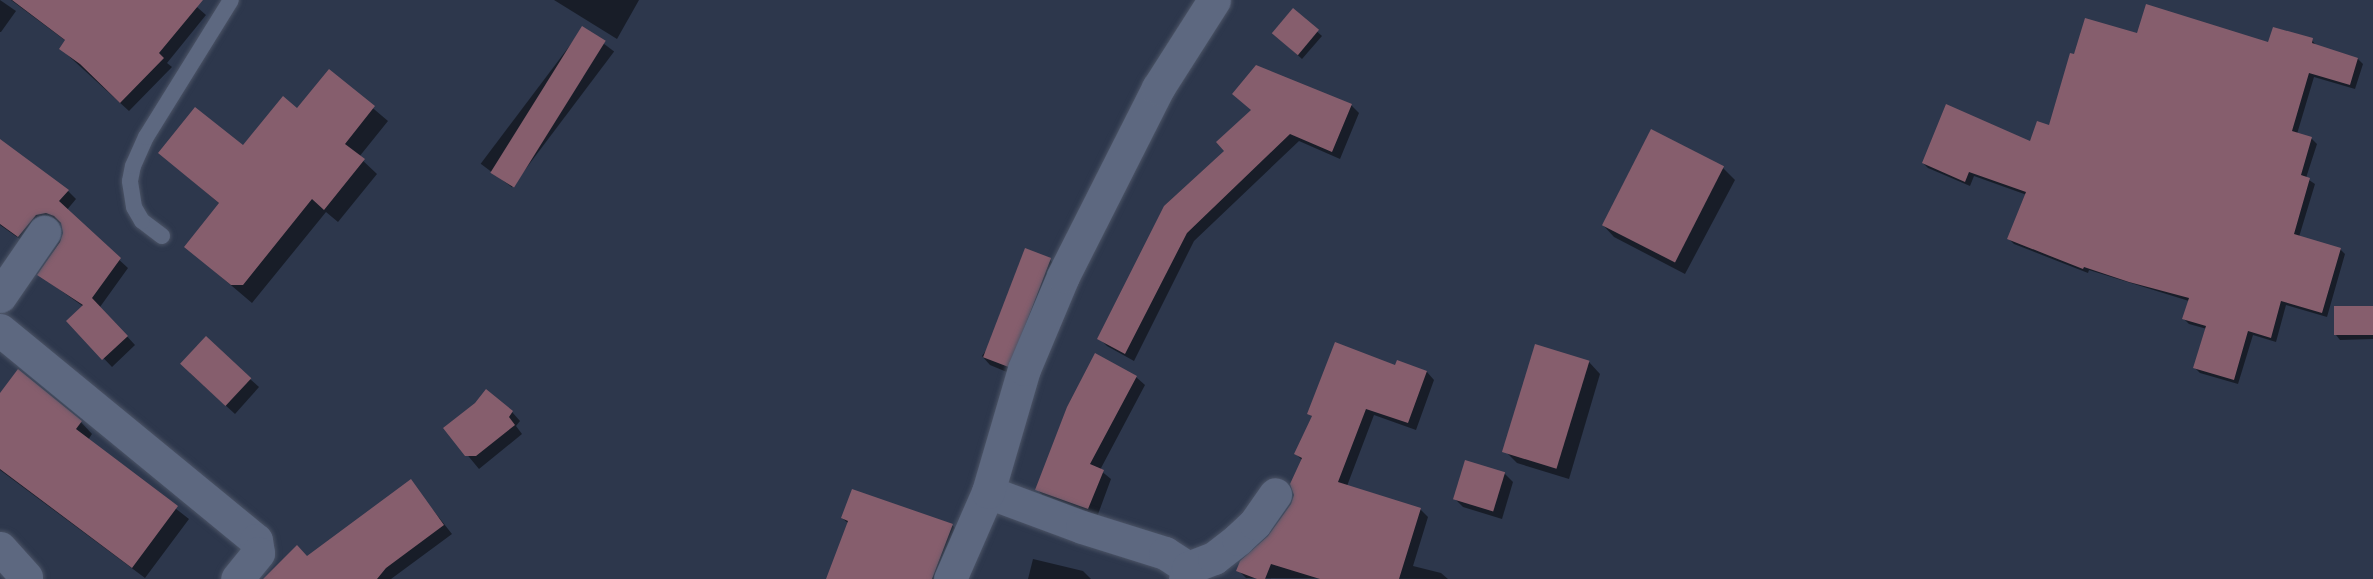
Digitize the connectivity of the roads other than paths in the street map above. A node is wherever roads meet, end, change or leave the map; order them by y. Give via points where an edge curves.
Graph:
1 (231, 0) edge
2 (1215, 0) edge
3 (44, 232) dead end
4 (162, 236) dead end
5 (0, 296) edge
6 (3, 340) edge
7 (988, 492) junction
8 (1275, 494) dead end
9 (0, 548) edge
10 (1186, 574) edge
11 (26, 577) dead end
12 (237, 579) edge
13 (950, 579) edge

1 - 4 lane via 142,144 133,166 130,182 134,207 142,221
2 - 7 street via 1147,108 1063,276 1024,369
3 - 5 street
6 - 12 street via 256,540 258,553
7 - 10 street via 1165,553
7 - 13 street
8 - 10 street via 1238,538
9 - 11 street

